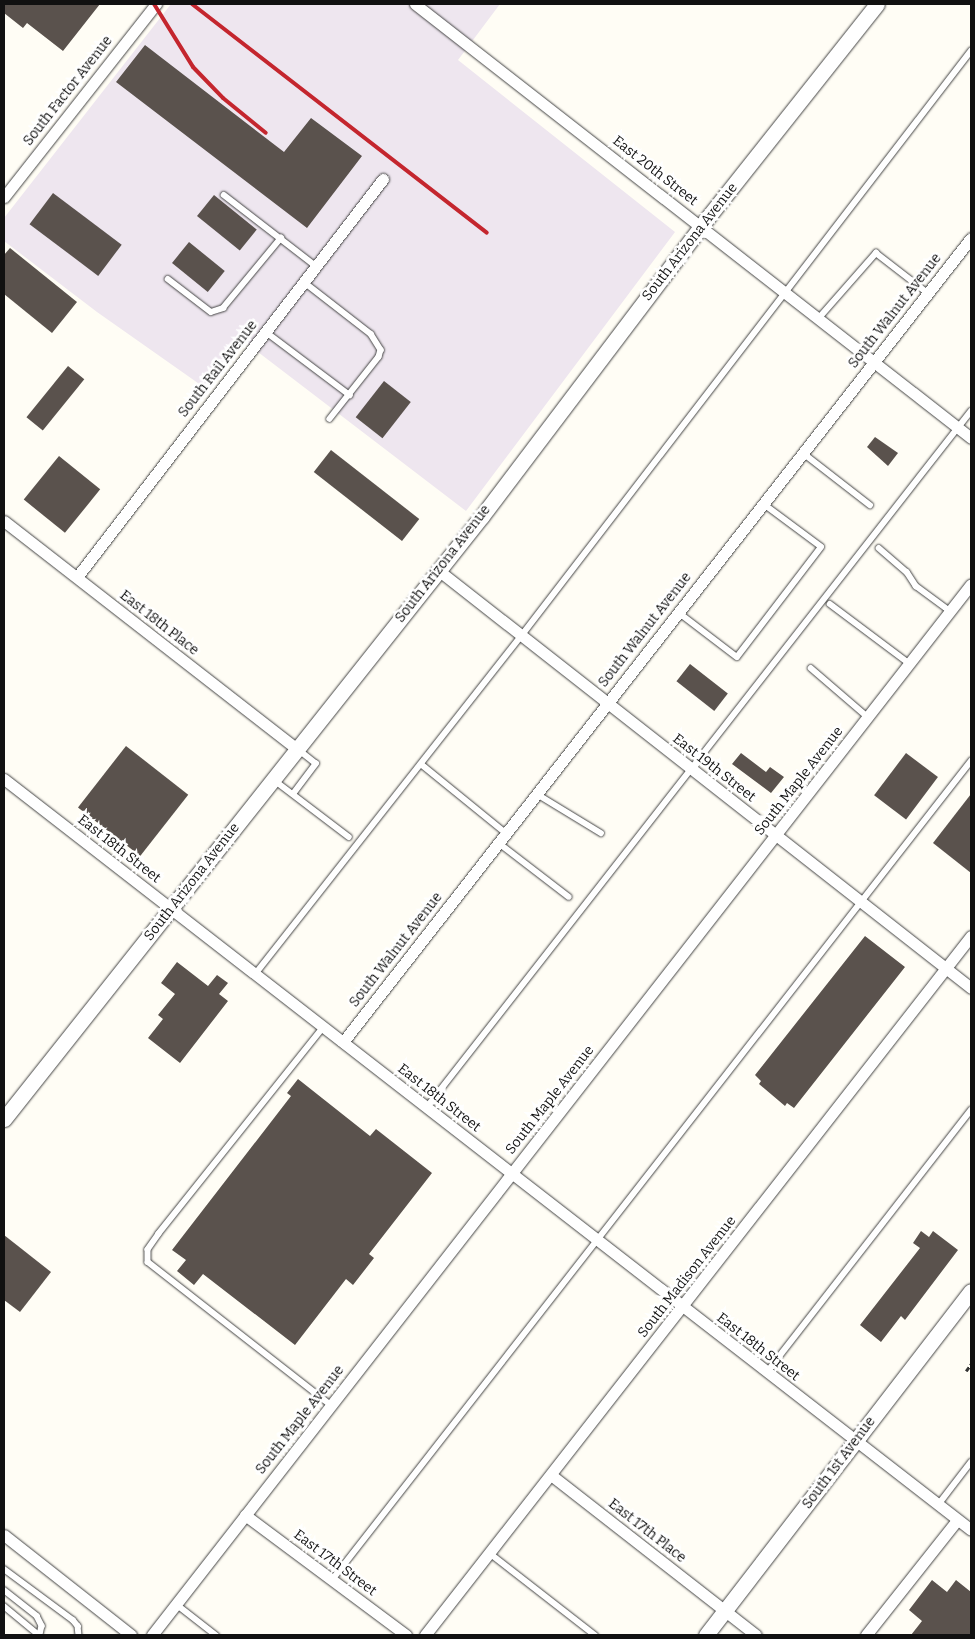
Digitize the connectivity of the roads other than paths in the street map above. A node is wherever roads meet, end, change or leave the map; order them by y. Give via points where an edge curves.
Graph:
1 (156, 4) edge
2 (415, 4) edge
3 (877, 4) edge
4 (971, 52) edge
5 (383, 179) dead end
6 (224, 194) dead end
7 (4, 198) edge
8 (701, 226) junction
9 (281, 238) junction
10 (971, 238) edge
11 (316, 266) junction
12 (168, 279) dead end
13 (304, 282) junction
14 (784, 292) junction
15 (928, 293) junction
16 (818, 319) junction
17 (266, 332) junction
18 (874, 362) junction
19 (350, 395) junction
20 (971, 411) edge
21 (330, 419) dead end
22 (958, 428) junction
23 (971, 438) edge
24 (803, 453) junction
25 (764, 504) junction
26 (870, 505) dead end
27 (4, 521) edge
28 (879, 548) dead end
29 (438, 570) junction
30 (77, 577) junction
31 (971, 584) edge
32 (830, 604) dead end
33 (950, 611) junction
34 (678, 612) junction
35 (522, 635) junction
36 (909, 664) junction
37 (811, 668) dead end
38 (607, 703) junction
39 (868, 717) junction
40 (296, 748) junction
41 (971, 761) edge
42 (421, 764) junction
43 (691, 770) junction
44 (4, 779) edge
45 (272, 779) junction
46 (293, 794) junction
47 (536, 794) junction
48 (506, 833) junction
49 (601, 833) dead end
50 (775, 836) junction
51 (349, 838) dead end
52 (499, 843) junction
53 (569, 898) dead end
54 (860, 903) junction
55 (172, 908) junction
56 (971, 936) edge
57 (946, 968) junction
58 (256, 974) junction
59 (971, 988) edge
60 (324, 1027) junction
61 (343, 1042) junction
62 (427, 1107) junction
63 (971, 1110) edge
64 (4, 1119) edge
65 (512, 1174) junction
66 (597, 1240) junction
67 (971, 1291) edge
68 (682, 1307) junction
69 (766, 1372) junction
70 (331, 1405) junction
71 (856, 1440) junction
72 (971, 1462) edge
73 (551, 1475) junction
74 (938, 1505) junction
75 (245, 1515) junction
76 (957, 1520) junction
77 (971, 1530) edge
78 (4, 1535) edge
79 (491, 1554) junction
80 (4, 1570) edge
81 (332, 1580) junction
82 (4, 1590) edge
83 (176, 1604) junction
84 (4, 1606) edge
85 (726, 1612) junction
86 (40, 1635) edge
87 (79, 1635) edge
88 (131, 1635) edge
89 (152, 1635) edge
90 (216, 1635) edge
91 (406, 1635) edge
92 (425, 1635) edge
93 (595, 1635) edge
94 (706, 1635) edge
95 (756, 1635) edge
96 (866, 1635) edge

1 - 7 street, South Factor Avenue
2 - 8 street, East 20th Street
3 - 8 street, South Arizona Avenue
4 - 14 lane
5 - 11 street, South Rail Avenue
6 - 9 lane
8 - 14 street, East 20th Street
8 - 29 street, South Arizona Avenue
9 - 11 lane
9 - 12 lane via 223,308 211,312
10 - 15 street, South Walnut Avenue
11 - 13 street, South Rail Avenue
13 - 17 street, South Rail Avenue
13 - 19 lane via 371,334 381,350
14 - 16 street, East 20th Street
14 - 35 lane
15 - 16 lane via 876,253
15 - 18 street, South Walnut Avenue
16 - 18 street, East 20th Street
17 - 19 lane
17 - 30 street, South Rail Avenue
18 - 22 street, East 20th Street
18 - 24 street, South Walnut Avenue
19 - 21 lane
20 - 22 lane
22 - 23 street, East 20th Street
22 - 43 lane
24 - 25 street, South Walnut Avenue
24 - 26 lane
25 - 34 street, South Walnut Avenue
25 - 34 lane via 821,547 737,657
27 - 30 street, East 18th Place
28 - 33 lane via 907,572 916,586
29 - 35 street, East 19th Street
29 - 40 street, South Arizona Avenue
30 - 40 street, East 18th Place
31 - 33 street, South Maple Avenue
32 - 36 lane
33 - 36 street, South Maple Avenue
34 - 38 street, South Walnut Avenue
35 - 38 street, East 19th Street
35 - 42 lane
36 - 39 street, South Maple Avenue
37 - 39 lane
38 - 43 street, East 19th Street
38 - 47 street, South Walnut Avenue
39 - 50 street, South Maple Avenue
40 - 45 street, South Arizona Avenue
40 - 46 lane via 316,764
41 - 54 lane
42 - 48 lane
42 - 58 lane
43 - 50 street, East 19th Street
43 - 62 lane
44 - 55 street, East 18th Street
45 - 46 lane
45 - 55 street, South Arizona Avenue
46 - 51 lane
47 - 48 street, South Walnut Avenue
47 - 49 lane
48 - 52 street, South Walnut Avenue
50 - 54 street, East 19th Street
50 - 65 street, South Maple Avenue
52 - 53 lane
52 - 61 street, South Walnut Avenue
54 - 57 street, East 19th Street
54 - 66 lane
55 - 58 street, East 18th Street
55 - 64 street, South Arizona Avenue
56 - 57 street, South Madison Avenue
57 - 59 street, East 19th Street
57 - 68 street, South Madison Avenue
58 - 60 street, East 18th Street
60 - 61 street, East 18th Street
60 - 70 lane via 159,1234 148,1250 148,1262
61 - 62 street, East 18th Street
62 - 65 street, East 18th Street
63 - 69 lane
65 - 66 street, East 18th Street
65 - 70 street, South Maple Avenue
66 - 68 street, East 18th Street
66 - 81 lane
67 - 71 street, South 1st Avenue
68 - 69 street, East 18th Street
68 - 73 street, South Madison Avenue
69 - 71 street, East 18th Street
70 - 75 street, South Maple Avenue
71 - 74 street, East 18th Street
71 - 85 street, South 1st Avenue
72 - 74 lane
73 - 79 street, South Madison Avenue
73 - 85 street, East 17th Place
74 - 76 street, East 18th Street
75 - 81 street, East 17th Street
75 - 83 street, South Maple Avenue
76 - 77 street, East 18th Street
76 - 96 street
78 - 88 street
79 - 92 street, South Madison Avenue
79 - 93 lane
80 - 87 lane via 73,1620
81 - 91 street, East 17th Street
82 - 86 lane via 37,1616 42,1626
83 - 89 street, South Maple Avenue
83 - 90 lane
84 - 86 lane
85 - 94 street, South 1st Avenue
85 - 95 street, East 17th Place

